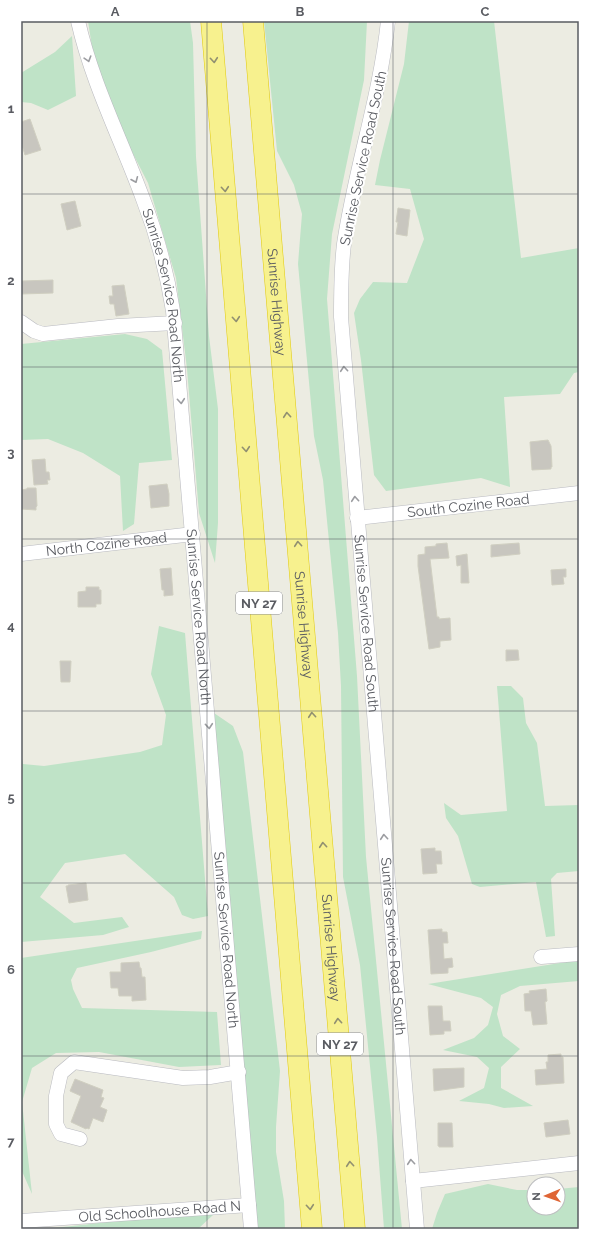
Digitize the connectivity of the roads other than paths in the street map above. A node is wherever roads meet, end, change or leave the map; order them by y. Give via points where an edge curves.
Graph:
1 (78, 21) edge
2 (211, 21) edge
3 (253, 21) edge
4 (388, 21) edge
5 (21, 322) edge
6 (175, 323) junction
7 (579, 493) edge
8 (357, 518) junction
9 (193, 534) junction
10 (21, 554) edge
11 (579, 954) edge
12 (541, 958) dead end
13 (238, 1072) junction
14 (80, 1139) dead end
15 (579, 1163) edge
16 (413, 1180) junction
17 (250, 1205) junction
18 (25, 1223) edge
19 (251, 1229) edge
20 (312, 1229) edge
21 (356, 1229) edge
22 (417, 1229) edge

1 -> 6 street, Sunrise Service Road North via 94,77 154,229 168,279
2 -> 20 highway, NY 27
21 -> 3 highway, Sunrise Highway / NY 27
8 -> 4 street, Sunrise Service Road South via 341,322 342,264 350,209 381,70
5 - 6 street via 43,334
6 -> 9 street, Sunrise Service Road North
7 - 8 street, South Cozine Road
16 -> 8 street, Sunrise Service Road South
9 - 10 street, North Cozine Road
9 -> 13 street, Sunrise Service Road North
11 - 12 street
13 - 14 street via 183,1078 74,1062 61,1073 56,1096 56,1124 61,1134
13 - 17 street, Sunrise Service Road North
15 - 16 street
16 - 22 street, Sunrise Service Road South
17 - 18 street, Old Schoolhouse Road N
17 - 19 street, Sunrise Service Road North

